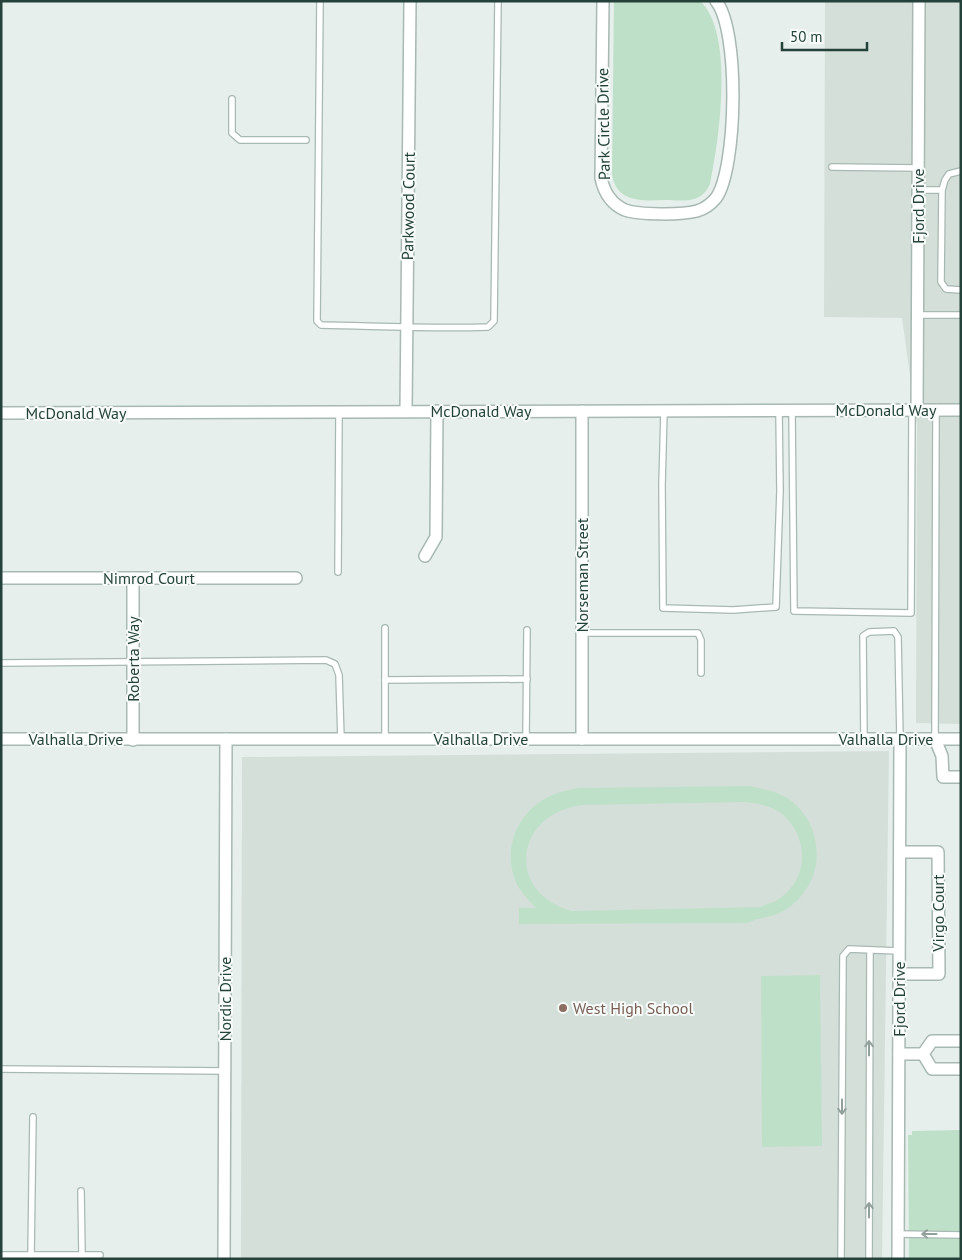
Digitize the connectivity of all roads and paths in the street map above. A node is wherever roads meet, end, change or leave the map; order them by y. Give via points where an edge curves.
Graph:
1 (320, 1) edge
2 (410, 1) edge
3 (498, 1) edge
4 (603, 1) edge
5 (716, 1) edge
6 (919, 1) edge
7 (232, 99) dead end
8 (306, 140) dead end
9 (832, 167) dead end
10 (918, 168) junction
11 (961, 171) edge
12 (918, 190) junction
13 (942, 190) junction
14 (961, 290) edge
15 (917, 315) junction
16 (961, 315) edge
17 (407, 326) junction
18 (914, 410) junction
19 (936, 410) junction
20 (961, 410) edge
21 (437, 411) junction
22 (582, 411) junction
23 (664, 411) junction
24 (779, 411) junction
25 (792, 411) junction
26 (339, 412) junction
27 (406, 412) junction
28 (1, 413) edge
29 (425, 556) dead end
30 (338, 572) dead end
31 (1, 578) edge
32 (133, 578) junction
33 (296, 578) dead end
34 (385, 628) dead end
35 (526, 630) dead end
36 (582, 633) junction
37 (133, 661) junction
38 (1, 663) edge
39 (701, 672) dead end
40 (526, 679) junction
41 (385, 680) junction
42 (864, 738) junction
43 (900, 738) junction
44 (1, 739) edge
45 (341, 739) junction
46 (385, 739) junction
47 (526, 739) junction
48 (582, 739) junction
49 (935, 739) junction
50 (961, 739) edge
51 (133, 740) junction
52 (226, 740) junction
53 (961, 777) edge
54 (900, 852) junction
55 (870, 950) junction
56 (899, 951) junction
57 (899, 974) junction
58 (961, 1041) edge
59 (899, 1054) junction
60 (923, 1054) junction
61 (1, 1069) edge
62 (961, 1069) edge
63 (226, 1071) junction
64 (33, 1117) dead end
65 (82, 1191) dead end
66 (898, 1234) junction
67 (961, 1234) edge
68 (1, 1255) edge
69 (31, 1255) junction
70 (82, 1255) junction
71 (100, 1255) dead end
72 (224, 1259) edge
73 (841, 1259) edge
74 (869, 1259) edge
75 (898, 1259) edge

1 - 17 lane via 317,321 321,325
2 - 17 street, Parkwood Court
3 - 17 lane via 494,321 488,328
4 - 5 street, Park Circle Drive via 600,178 608,197 625,210 635,212 698,211 708,206 720,191 731,129 733,93 728,30 725,16
6 - 10 street, Fjord Drive
7 - 8 lane via 232,133 240,140
9 - 10 lane
10 - 12 street, Fjord Drive
11 - 13 lane via 949,174
12 - 13 lane
12 - 15 street, Fjord Drive
13 - 14 lane via 941,282 946,290
15 - 16 lane
15 - 18 street, Fjord Drive
17 - 27 street, Parkwood Court
18 - 19 street, McDonald Way
18 - 25 street, McDonald Way
18 - 25 lane via 911,613 794,611
19 - 20 street, McDonald Way
19 - 49 lane
21 - 22 street, McDonald Way
21 - 27 street, McDonald Way
21 - 29 street via 436,537
22 - 23 street, McDonald Way
22 - 36 street, Norseman Street
23 - 24 street, McDonald Way
23 - 24 lane via 663,608 733,610 776,607
24 - 25 street, McDonald Way
26 - 27 street, McDonald Way
26 - 28 street, McDonald Way
26 - 30 lane
31 - 32 street, Nimrod Court
32 - 33 street, Nimrod Court
32 - 37 street, Roberta Way
34 - 41 lane
35 - 40 lane
36 - 39 lane via 698,633
36 - 48 street, Norseman Street
37 - 38 lane
37 - 45 lane via 326,660 335,664 339,675
37 - 51 street, Roberta Way
40 - 41 lane
40 - 47 lane
41 - 46 lane
42 - 43 street, Valhalla Drive
42 - 43 lane via 863,636 868,632 886,631 894,631 898,637
42 - 48 street, Valhalla Drive
43 - 49 street, Valhalla Drive
43 - 54 street, Fjord Drive
44 - 51 street, Valhalla Drive
45 - 46 street, Valhalla Drive
45 - 52 street, Valhalla Drive
46 - 47 street, Valhalla Drive
47 - 48 street, Valhalla Drive
49 - 50 street, Valhalla Drive
49 - 53 street via 942,756 943,777
51 - 52 street, Valhalla Drive
52 - 63 street, Nordic Drive
54 - 56 street, Fjord Drive
54 - 57 street, Virgo Court via 938,852 938,974
55 - 56 lane
55 -> 73 lane via 848,950 844,953
74 -> 55 lane
56 - 57 street, Fjord Drive
57 - 59 street, Fjord Drive
58 - 60 street via 932,1041
59 - 60 street
59 - 66 street, Fjord Drive
60 - 62 street via 932,1069
61 - 63 lane
63 - 72 street, Nordic Drive
64 - 69 lane
65 - 70 lane
67 -> 66 lane
66 - 75 street, Fjord Drive
68 - 69 lane
69 - 70 lane
70 - 71 lane

